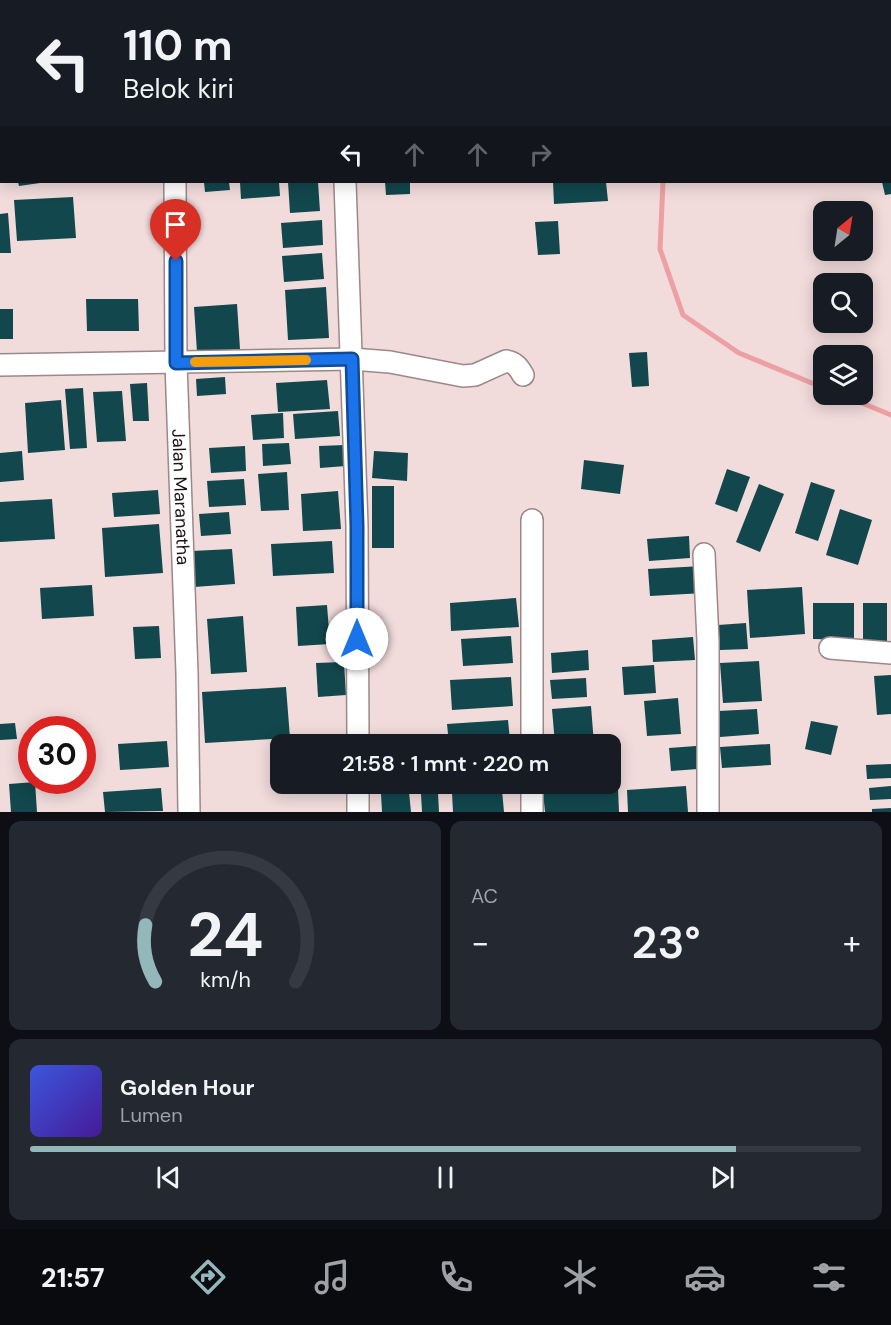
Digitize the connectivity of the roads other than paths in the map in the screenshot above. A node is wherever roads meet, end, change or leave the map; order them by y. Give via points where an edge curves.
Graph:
1 (175, 183) edge
2 (345, 183) edge
3 (352, 359) junction
4 (176, 363) junction
5 (0, 365) edge
6 (523, 375) dead end
7 (532, 520) dead end
8 (704, 554) dead end
9 (830, 648) dead end
10 (891, 653) edge
11 (358, 734) edge
12 (532, 734) edge
13 (358, 794) edge
14 (532, 794) edge
15 (189, 812) edge
16 (358, 812) edge
17 (532, 812) edge
18 (708, 812) edge

1 - 4 street, Jalan Maranatha
2 - 3 street
3 - 4 street
3 - 6 street via 463,376 475,375 506,361 512,362
3 - 11 street
4 - 5 street
4 - 15 street, Jalan Maranatha
7 - 12 street
8 - 18 street
9 - 10 street
13 - 16 street
14 - 17 street

